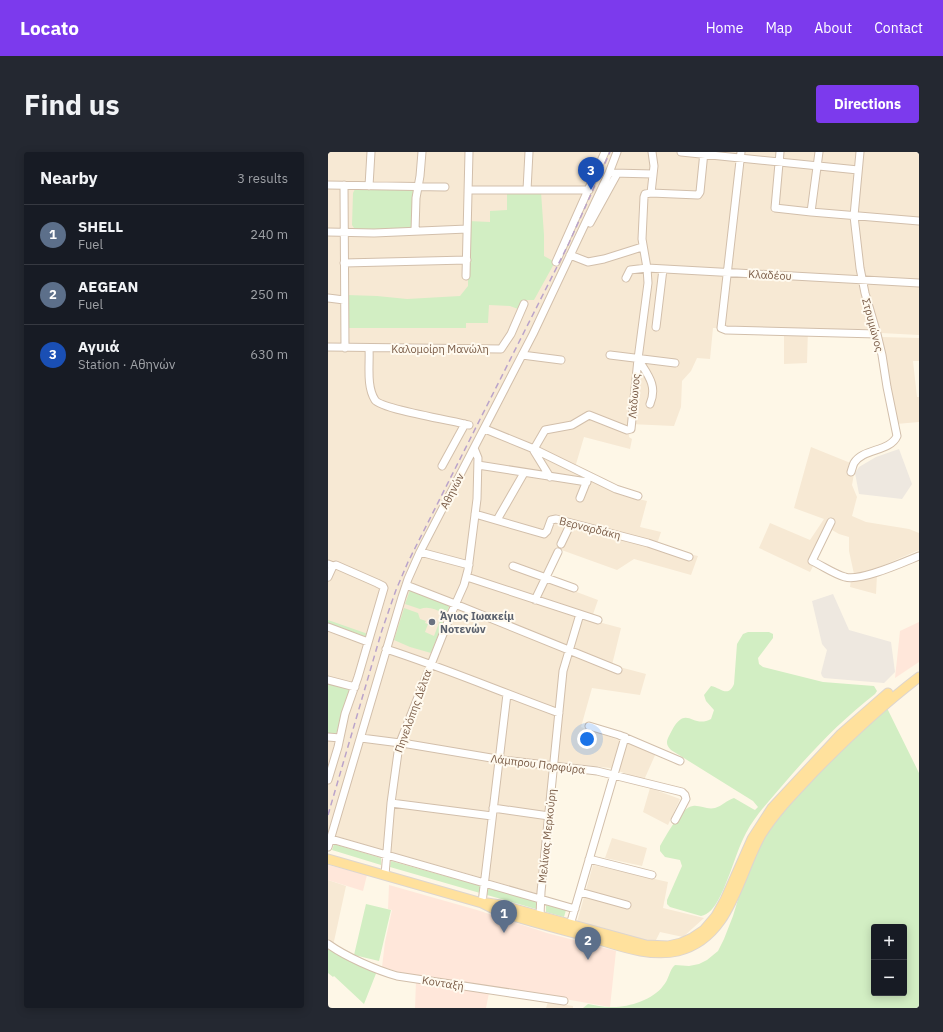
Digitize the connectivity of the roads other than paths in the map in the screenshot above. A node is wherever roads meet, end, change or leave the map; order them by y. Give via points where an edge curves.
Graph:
1 (371, 152) edge
2 (422, 152) edge
3 (469, 152) edge
4 (529, 152) edge
5 (605, 152) edge
6 (617, 152) edge
7 (652, 152) edge
8 (681, 152) edge
9 (780, 152) edge
10 (819, 152) edge
11 (860, 152) edge
12 (704, 153) edge
13 (741, 155) edge
14 (779, 162) junction
15 (817, 167) junction
16 (858, 170) junction
17 (609, 173) junction
18 (617, 174) junction
19 (653, 174) junction
20 (328, 185) edge
21 (344, 185) junction
22 (369, 186) junction
23 (418, 187) junction
24 (445, 187) dead end
25 (468, 190) junction
26 (527, 190) junction
27 (589, 190) junction
28 (651, 193) junction
29 (811, 212) junction
30 (854, 216) junction
31 (919, 221) edge
32 (584, 227) junction
33 (467, 229) junction
34 (415, 231) junction
35 (328, 232) edge
36 (344, 233) junction
37 (642, 247) junction
38 (570, 255) junction
39 (466, 260) junction
40 (556, 262) dead end
41 (344, 263) junction
42 (647, 268) junction
43 (663, 269) junction
44 (726, 272) junction
45 (466, 276) dead end
46 (626, 278) dead end
47 (862, 279) junction
48 (919, 282) edge
49 (328, 298) edge
50 (344, 300) junction
51 (524, 304) dead end
52 (656, 327) dead end
53 (877, 334) junction
54 (328, 347) edge
55 (344, 348) junction
56 (369, 349) junction
57 (522, 355) junction
58 (610, 355) dead end
59 (638, 359) junction
60 (562, 360) dead end
61 (675, 363) dead end
62 (650, 404) dead end
63 (485, 429) junction
64 (474, 448) junction
65 (534, 449) junction
66 (442, 466) dead end
67 (478, 466) junction
68 (851, 472) dead end
69 (524, 473) junction
70 (550, 477) junction
71 (588, 479) junction
72 (638, 496) dead end
73 (580, 498) dead end
74 (475, 514) junction
75 (497, 520) junction
76 (832, 522) dead end
77 (571, 523) junction
78 (561, 544) dead end
79 (420, 552) junction
80 (558, 552) dead end
81 (919, 556) edge
82 (688, 557) dead end
83 (330, 565) edge
84 (469, 565) junction
85 (513, 566) dead end
86 (328, 577) edge
87 (467, 577) junction
88 (546, 578) junction
89 (406, 585) junction
90 (574, 588) dead end
91 (536, 600) junction
92 (455, 604) junction
93 (580, 614) junction
94 (598, 620) dead end
95 (328, 627) edge
96 (368, 642) junction
97 (386, 649) junction
98 (570, 651) junction
99 (431, 664) junction
100 (618, 670) dead end
101 (919, 670) edge
102 (919, 677) edge
103 (328, 680) edge
104 (355, 687) junction
105 (507, 694) junction
106 (559, 713) junction
107 (589, 726) dead end
108 (328, 737) edge
109 (625, 737) junction
110 (340, 738) junction
111 (361, 738) junction
112 (400, 743) junction
113 (499, 759) junction
114 (680, 760) dead end
115 (554, 766) junction
116 (614, 775) junction
117 (328, 780) edge
118 (391, 803) junction
119 (493, 808) junction
120 (492, 816) junction
121 (549, 816) junction
122 (675, 820) dead end
123 (331, 839) junction
124 (328, 847) edge
125 (386, 855) junction
126 (328, 859) edge
127 (589, 859) junction
128 (385, 875) junction
129 (652, 875) dead end
130 (484, 883) junction
131 (580, 892) junction
132 (540, 899) junction
133 (482, 903) junction
134 (627, 905) dead end
135 (575, 909) junction
136 (540, 916) junction
137 (570, 925) junction
138 (328, 944) edge
139 (564, 1001) dead end

1 - 22 street
2 - 23 street
3 - 25 street
4 - 26 street
5 - 27 street
6 - 17 street, Αθηνών
7 - 19 street, Λάδωνος
8 - 12 street
9 - 14 street
10 - 15 street
11 - 16 street, Στρυμώνος
12 - 13 street
12 - 28 street via 698,195
13 - 14 street
13 - 44 street
14 - 15 street
14 - 29 street via 775,208
15 - 16 street
15 - 29 street
16 - 30 street, Στρυμώνος
17 - 18 street
17 - 32 street, Αθηνών
18 - 19 street
18 - 32 street via 590,224
19 - 28 street, Λάδωνος
20 - 21 street
21 - 22 street
21 - 36 street
22 - 23 street
23 - 24 street
23 - 34 street
25 - 26 street
25 - 33 street
26 - 27 street
27 - 40 street
28 - 37 street, Λάδωνος via 645,194 644,197
29 - 30 street
30 - 31 street
30 - 47 street, Στρυμώνος
32 - 38 street, Αθηνών
33 - 34 street
33 - 39 street
34 - 36 street
35 - 36 street
36 - 41 street
37 - 38 street via 588,262
37 - 42 street, Λάδωνος
38 - 57 street, Αθηνών
39 - 41 street
39 - 45 street
41 - 50 street
42 - 43 street, Κλαδέου
42 - 46 street, Κλαδέου via 630,270
42 - 59 street, Λάδωνος
43 - 44 street, Κλαδέου
43 - 52 street
44 - 47 street, Κλαδέου
44 - 53 street via 720,326 722,329
47 - 48 street, Κλαδέου
47 - 53 street, Στρυμώνος
49 - 50 street
50 - 55 street
51 - 56 street, Καλομοίρη Μανώλη via 511,334 501,349
53 - 68 street, Στρυμώνος via 897,436 892,443 860,458 854,463
54 - 55 street, Καλομοίρη Μανώλη
55 - 56 street, Καλομοίρη Μανώλη
56 - 66 street, Αθηνών via 371,390 375,400 382,405 467,424
57 - 60 street
57 - 63 street, Αθηνών
58 - 59 street
59 - 61 street
59 - 62 street, Λάδωνος via 651,380
59 - 65 street, Λάδωνος via 631,429 627,430 587,415 572,426 545,430
63 - 64 street, Αθηνών
63 - 65 street
64 - 67 street, Πηνελόπης Δέλτα via 478,455
64 - 79 street, Αθηνών
65 - 70 street
65 - 71 street
67 - 69 street
67 - 74 street, Πηνελόπης Δέλτα
69 - 70 street
69 - 75 street
70 - 71 street
71 - 72 street
71 - 73 street
74 - 75 street, Βερναρδάκη
74 - 84 street, Πηνελόπης Δέλτα
75 - 77 street, Βερναρδάκη via 544,534 553,519
76 - 81 street via 812,561 843,576 849,578 882,571
77 - 78 street
77 - 82 street, Βερναρδάκη via 637,540
79 - 84 street
79 - 89 street, Αθηνών
80 - 88 street
83 - 86 street
83 - 96 street via 336,565 384,587
84 - 87 street, Πηνελόπης Δέλτα
85 - 88 street
87 - 91 street
87 - 92 street, Πηνελόπης Δέλτα
88 - 90 street
88 - 91 street
89 - 92 street
89 - 97 street, Αθηνών
91 - 93 street
92 - 98 street
92 - 99 street, Πηνελόπης Δέλτα
93 - 94 street
93 - 98 street, Μελίνας Μερκούρη
95 - 96 street
96 - 104 street
97 - 99 street
97 - 111 street, Αθηνών
98 - 100 street
98 - 106 street, Μελίνας Μερκούρη via 564,668
99 - 105 street
99 - 112 street, Πηνελόπης Δέλτα
101 - 137 main road via 850,725 772,808 752,839 718,913 711,924 700,933 676,944 655,946
102 - 133 main road via 853,733 778,812 758,842 724,915 712,931 692,946 672,952 642,951 513,916
103 - 104 street
104 - 110 street
105 - 106 street
105 - 113 street
106 - 115 street, Μελίνας Μερκούρη
107 - 109 street
108 - 110 street
109 - 114 street
109 - 116 street
110 - 117 street
111 - 112 street, Λάμπρου Πορφύρα
111 - 123 street, Αθηνών
112 - 113 street, Λάμπρου Πορφύρα
112 - 118 street, Πηνελόπης Δέλτα
113 - 115 street, Λάμπρου Πορφύρα
113 - 119 street
115 - 116 street, Λάμπρου Πορφύρα
115 - 121 street, Μελίνας Μερκούρη
116 - 122 street, Λάμπρου Πορφύρα via 684,794 686,799
116 - 127 street
118 - 120 street
118 - 125 street, Πηνελόπης Δέλτα
119 - 120 street
119 - 121 street
120 - 130 street
121 - 132 street, Μελίνας Μερκούρη
123 - 124 street, Αθηνών
123 - 125 street
125 - 128 street, Πηνελόπης Δέλτα
125 - 130 street
126 - 128 main road
127 - 129 street
127 - 131 street
128 - 133 main road
130 - 132 street
130 - 133 street
131 - 134 street
131 - 135 street
132 - 135 street
132 - 136 street, Μελίνας Μερκούρη
133 - 136 main road via 497,904
135 - 137 street
136 - 137 main road
138 - 139 street, Κονταξή via 340,952 397,976

